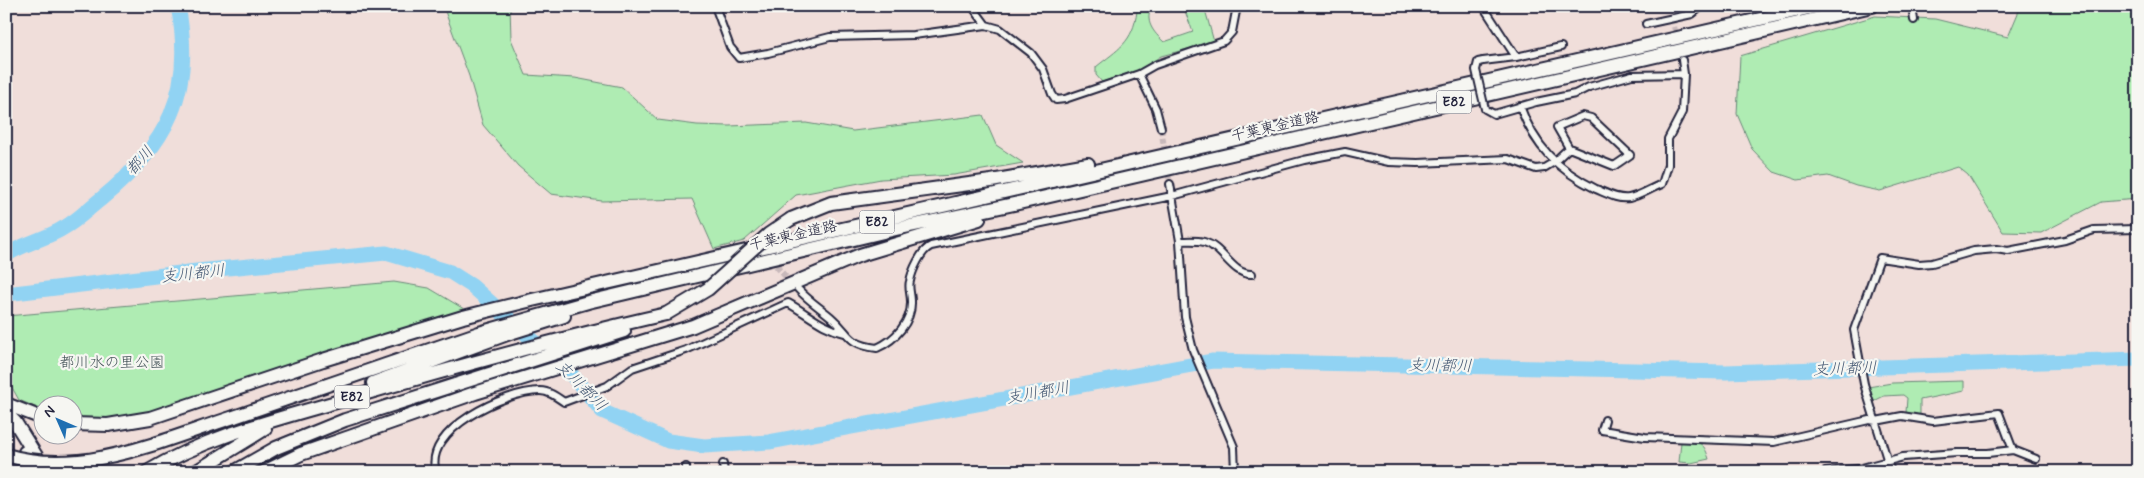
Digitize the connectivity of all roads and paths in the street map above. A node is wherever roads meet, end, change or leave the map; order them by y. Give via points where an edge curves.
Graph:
1 (715, 6) edge
2 (972, 6) edge
3 (1237, 6) edge
4 (1483, 6) edge
5 (1702, 6) edge
6 (1817, 6) edge
7 (1872, 6) edge
8 (1912, 6) edge
9 (1914, 20) dead end
10 (1646, 24) dead end
11 (986, 25) junction
12 (1561, 47) dead end
13 (1516, 57) junction
14 (1682, 60) dead end
15 (1139, 74) junction
16 (1684, 74) junction
17 (1520, 106) junction
18 (1160, 128) tunnel mouth
19 (1222, 141) junction
20 (1569, 148) junction
21 (1554, 162) junction
22 (1170, 184) tunnel mouth
23 (1172, 196) junction
24 (1037, 199) junction
25 (2138, 229) edge
26 (1180, 241) junction
27 (1252, 274) dead end
28 (798, 289) tunnel mouth
29 (666, 314) junction
30 (548, 316) junction
31 (845, 334) junction
32 (6, 404) edge
33 (32, 414) edge
34 (6, 415) edge
35 (1605, 420) dead end
36 (1876, 421) junction
37 (82, 424) edge
38 (2013, 450) junction
39 (6, 455) edge
40 (2036, 459) dead end
41 (1889, 460) junction
42 (723, 464) dead end
43 (35, 472) edge
44 (46, 472) edge
45 (148, 472) edge
46 (195, 472) edge
47 (234, 472) edge
48 (264, 472) edge
49 (436, 472) edge
50 (724, 472) edge
51 (1235, 472) edge
52 (1825, 472) edge
53 (1891, 472) edge

1 - 11 street via 730,47 739,58 768,54 830,37 914,35
2 - 11 street
3 - 15 street via 1232,32 1224,41 1155,65
4 - 13 street
5 - 10 street via 1692,14
6 - 19 highway, 千葉東金道路 / E82
7 - 24 highway, 千葉東金道路 / E82
8 - 9 street
11 - 15 street via 1000,29 1031,53 1043,68 1056,100
12 - 13 street
13 - 17 street, bridge via 1483,60 1478,62 1476,70 1485,109 1494,114
14 - 16 street
15 - 18 street via 1156,109
16 - 17 street via 1632,76 1575,94
16 - 21 street via 1682,112 1668,138 1668,165 1662,184 1630,198 1612,196 1569,174
17 - 21 street via 1531,131
19 - 29 highway, E82, bridge via 1172,146 992,182 831,203 791,219 769,234 708,289
19 - 37 highway, E82 via 463,317 137,421
20 - 20 street via 1614,166 1630,155 1591,118 1583,116 1557,127
20 - 21 street
21 - 23 street via 1536,169 1508,159 1389,162 1345,152
22 - 23 street
23 - 26 street
23 - 31 street via 931,246 924,250 910,281 908,315 895,339 877,348 857,344
24 - 30 highway, 千葉東金道路 / E82 via 686,279 667,288
24 - 48 highway via 860,255 693,326 517,380 302,454
25 - 36 street via 2094,230 2065,240 2008,251 1974,251 1932,263 1880,258 1854,330 1864,384
26 - 27 street via 1206,242 1241,272
26 - 51 street via 1185,317 1193,350 1234,447
28 - 31 street via 837,322
29 - 45 highway, E82 via 562,338 264,422 213,441
29 - 47 highway via 596,340 345,420 276,448
30 - 39 highway, E82, bridge via 479,333 121,453 88,460 46,462
30 - 46 highway, E82 via 320,404 255,434
31 - 49 street via 820,325 788,303 686,350 632,368 606,386 564,402 542,391 487,405 446,435 434,454
32 - 33 highway
34 - 43 highway
34 - 44 highway via 15,422
35 - 36 street via 1602,430 1626,434 1774,442
36 - 38 street via 1902,416 1933,421 1999,413
36 - 41 street
38 - 40 street
38 - 41 street
41 - 52 street via 1858,469
41 - 53 street
42 - 50 street

